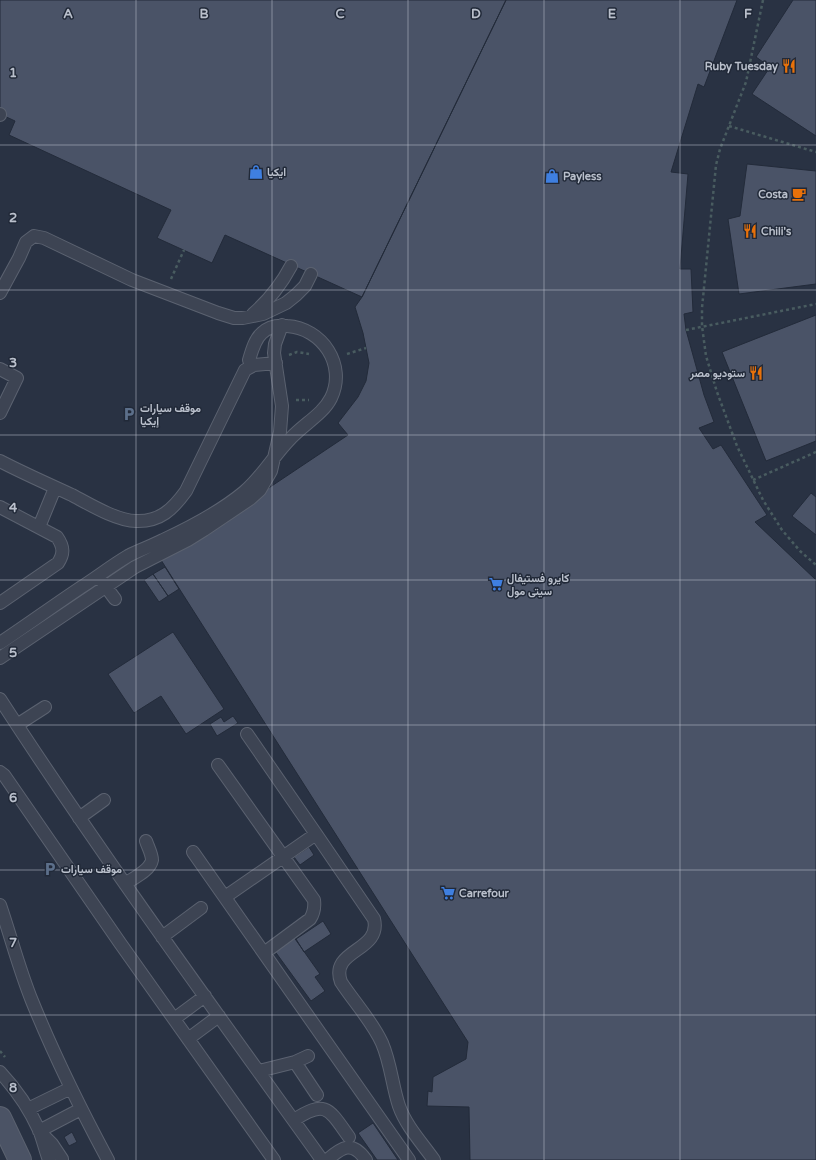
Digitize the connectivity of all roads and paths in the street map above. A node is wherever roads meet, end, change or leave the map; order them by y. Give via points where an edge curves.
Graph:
1 (763, 0) edge
2 (729, 126) junction
3 (816, 152) edge
4 (184, 250) dead end
5 (291, 266) dead end
6 (311, 274) dead end
7 (164, 292) junction
8 (0, 293) edge
9 (816, 304) edge
10 (251, 316) junction
11 (282, 326) junction
12 (702, 326) junction
13 (686, 330) dead end
14 (314, 357) dead end
15 (276, 363) junction
16 (252, 366) junction
17 (0, 369) edge
18 (280, 393) junction
19 (312, 399) dead end
20 (0, 413) edge
21 (816, 452) edge
22 (275, 457) junction
23 (1, 465) edge
24 (753, 480) junction
25 (55, 488) junction
26 (0, 507) edge
27 (39, 527) junction
28 (816, 565) edge
29 (98, 576) junction
30 (108, 584) junction
31 (117, 597) dead end
32 (0, 603) edge
33 (0, 643) edge
34 (0, 658) edge
35 (0, 699) edge
36 (45, 707) dead end
37 (17, 725) junction
38 (246, 734) dead end
39 (218, 765) dead end
40 (0, 772) edge
41 (104, 800) dead end
42 (78, 818) junction
43 (316, 834) junction
44 (146, 841) dead end
45 (193, 852) dead end
46 (283, 856) junction
47 (125, 884) junction
48 (225, 897) junction
49 (0, 905) edge
50 (201, 908) dead end
51 (162, 937) junction
52 (264, 953) junction
53 (205, 996) junction
54 (219, 1016) junction
55 (174, 1019) junction
56 (188, 1039) junction
57 (308, 1056) dead end
58 (295, 1062) junction
59 (259, 1071) junction
60 (0, 1072) edge
61 (71, 1088) junction
62 (317, 1095) dead end
63 (28, 1109) junction
64 (82, 1109) junction
65 (0, 1118) edge
66 (294, 1120) junction
67 (39, 1131) junction
68 (349, 1136) dead end
69 (62, 1158) dead end
70 (20, 1160) edge
71 (49, 1160) edge
72 (108, 1160) edge
73 (274, 1160) edge
74 (322, 1160) edge
75 (327, 1160) edge
76 (366, 1160) edge
77 (409, 1160) edge
78 (434, 1160) edge

1 - 2 path via 746,82
2 - 3 path
2 - 12 path via 716,165 702,291
4 - 7 path
5 - 10 lane via 274,294
6 - 10 lane via 305,286 286,303
7 - 8 lane via 119,274 44,238 34,236 26,242
7 - 10 lane via 226,316
9 - 12 path
11 - 15 lane via 275,344
11 - 16 lane via 268,329 257,339 249,360
11 - 22 lane via 306,330 325,344 336,368 336,383 326,406 300,429
12 - 13 path
12 - 24 path via 706,356 717,392 736,446
14 - 15 path via 308,353 297,352
15 - 16 lane
15 - 18 lane
16 - 25 lane via 242,375 186,491 177,504 165,514 151,520 135,521 111,515
17 - 20 lane via 16,378
18 - 19 path via 290,399
18 - 22 lane via 282,419
21 - 24 path
22 - 29 lane via 254,482 234,500 186,529 128,556
22 - 30 lane via 264,484 250,499 188,540
23 - 25 lane
24 - 28 path via 782,530
25 - 27 lane
26 - 27 lane
27 - 32 lane via 57,537 63,550 62,557 58,564
29 - 30 lane
29 - 33 lane
30 - 31 lane
30 - 34 lane
35 - 37 lane
36 - 37 lane
37 - 42 lane
38 - 43 lane
39 - 46 lane
40 - 55 lane
41 - 42 lane
42 - 47 lane
43 - 46 lane
43 - 78 lane via 376,925 369,941 340,964 338,976 381,1042 400,1108 410,1127
44 - 47 lane via 151,862 146,869
45 - 48 lane
46 - 48 lane
46 - 52 lane via 314,900 314,914
47 - 51 lane
48 - 52 lane
49 - 61 lane via 21,972
50 - 51 lane
51 - 53 lane
52 - 77 lane
53 - 54 lane
53 - 55 lane
54 - 56 lane
54 - 59 lane
55 - 56 lane
56 - 73 lane
57 - 58 lane
58 - 59 lane
58 - 62 lane
59 - 66 lane
60 - 63 lane
61 - 63 lane
61 - 64 lane
63 - 67 lane
64 - 67 lane
64 - 72 lane
65 - 70 street
66 - 68 lane via 309,1110 321,1109 333,1114
66 - 74 lane
67 - 69 lane
67 - 71 lane
75 - 76 lane via 338,1150 348,1147 359,1151

